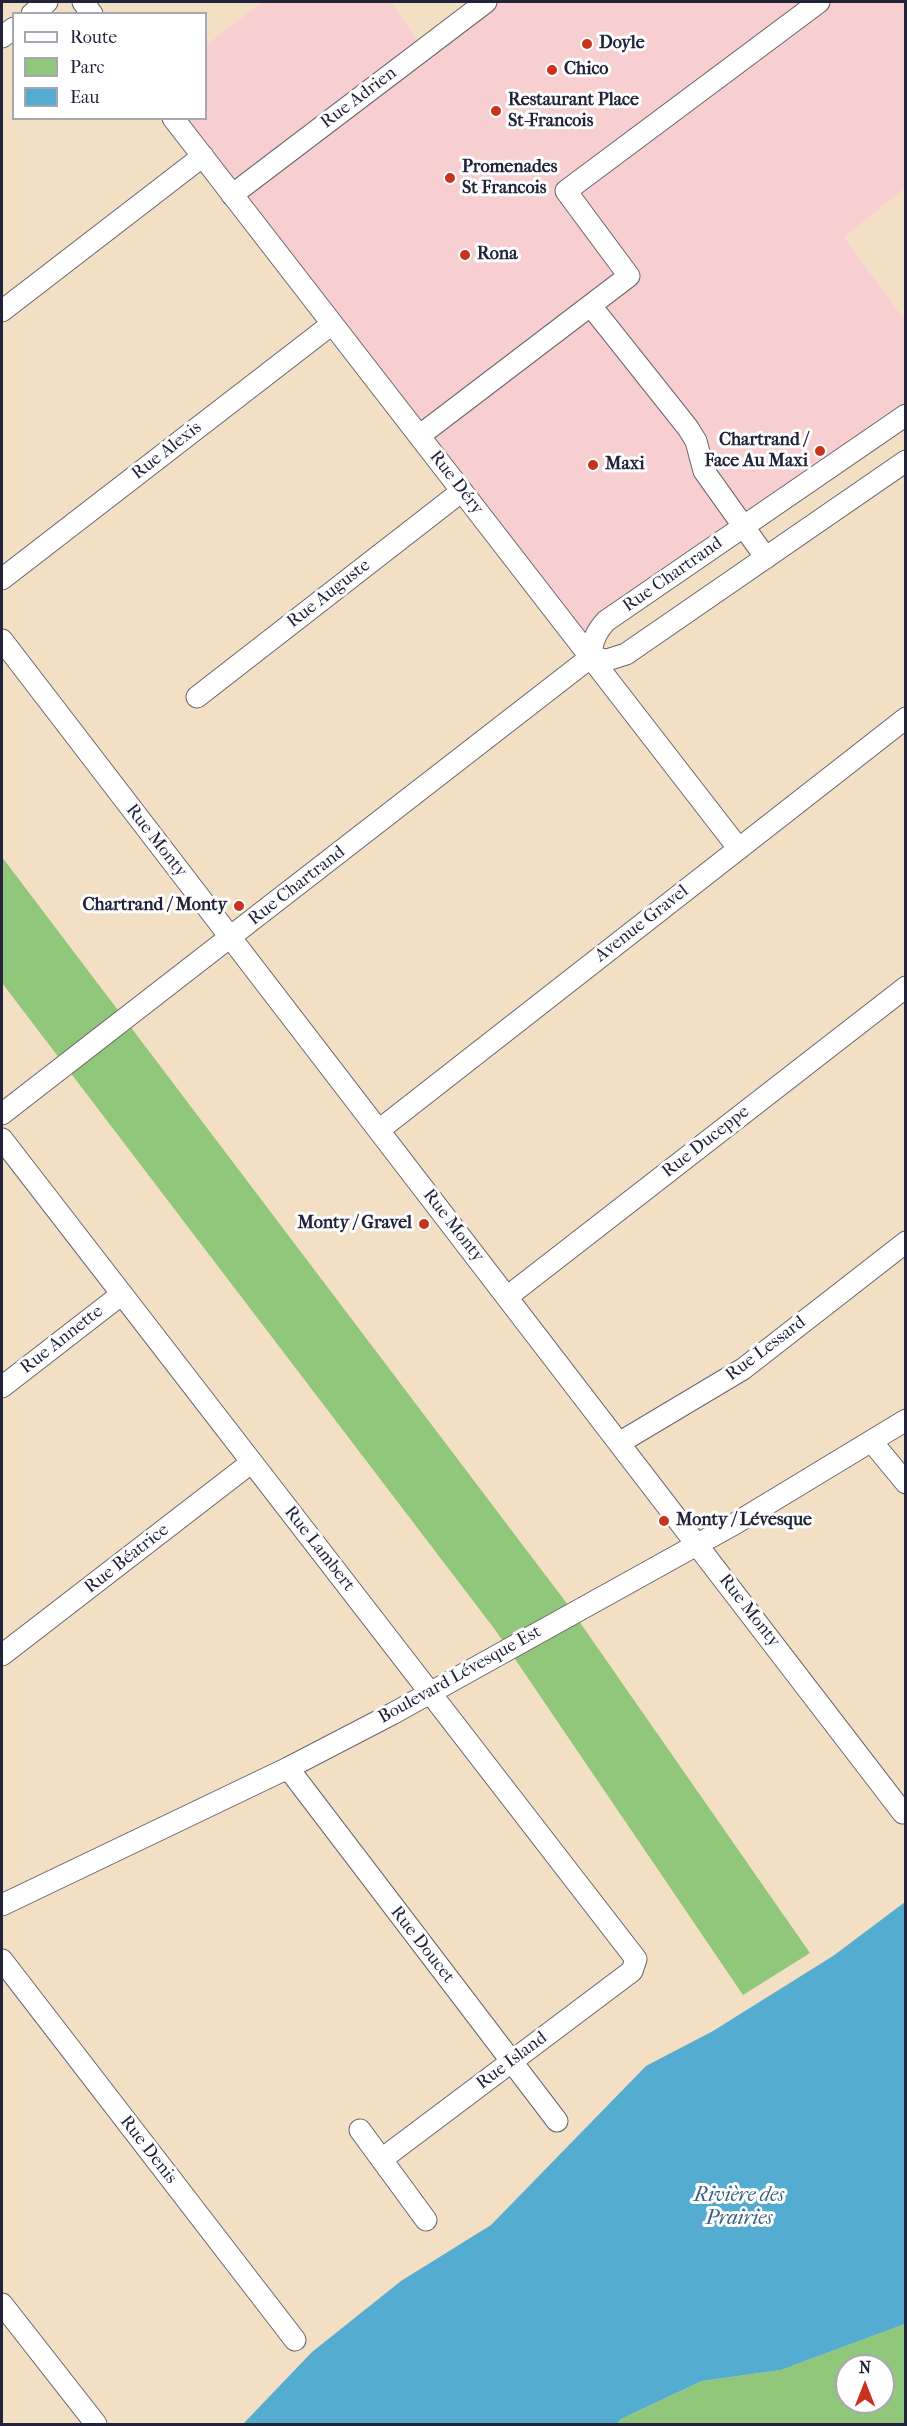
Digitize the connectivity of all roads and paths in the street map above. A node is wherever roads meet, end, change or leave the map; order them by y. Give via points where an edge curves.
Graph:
1 (47, 2) edge
2 (486, 2) edge
3 (819, 2) edge
4 (34, 12) edge
5 (175, 120) edge
6 (203, 156) junction
7 (232, 195) junction
8 (591, 306) junction
9 (2, 311) edge
10 (332, 324) junction
11 (906, 415) edge
12 (419, 436) junction
13 (906, 461) edge
14 (462, 491) junction
15 (743, 526) junction
16 (766, 558) junction
17 (2, 579) edge
18 (2, 640) edge
19 (591, 657) junction
20 (196, 697) dead end
21 (906, 718) edge
22 (739, 849) junction
23 (231, 938) junction
24 (906, 987) edge
25 (2, 1114) edge
26 (379, 1130) junction
27 (2, 1139) edge
28 (906, 1242) edge
29 (122, 1294) junction
30 (507, 1297) junction
31 (2, 1387) edge
32 (906, 1420) edge
33 (872, 1442) junction
34 (619, 1443) junction
35 (252, 1462) junction
36 (906, 1483) edge
37 (696, 1543) junction
38 (2, 1655) edge
39 (430, 1692) junction
40 (288, 1768) junction
41 (903, 1813) dead end
42 (2, 1905) edge
43 (636, 1959) joint
44 (2, 1960) edge
45 (513, 2060) junction
46 (557, 2121) dead end
47 (360, 2130) dead end
48 (382, 2159) junction
49 (426, 2220) dead end
50 (2, 2304) edge
51 (295, 2340) dead end
52 (96, 2424) edge

1 - 4 street
2 - 7 street, Rue Adrien
3 - 8 street via 566,191 629,276
5 - 6 street, Rue Déry
6 - 7 street, Rue Déry
6 - 9 street
7 - 10 street, Rue Déry
8 - 12 street
8 - 15 street via 688,428 704,471
10 - 12 street, Rue Déry
10 - 17 street, Rue Alexis
11 - 15 street, Rue Chartrand
12 - 14 street, Rue Déry
13 - 16 street
14 - 19 street, Rue Déry
14 - 20 street, Rue Auguste
15 - 16 street
15 - 19 street, Rue Chartrand via 606,621 595,637
16 - 19 street via 627,654 607,660
18 - 23 street, Rue Monty
19 - 22 street, Rue Déry
19 - 23 street, Rue Chartrand
21 - 22 street, Avenue Gravel
22 - 26 street, Avenue Gravel
23 - 25 street, Rue Chartrand
23 - 26 street, Rue Monty
24 - 30 street, Rue Duceppe
26 - 30 street, Rue Monty
27 - 29 street, Rue Lambert
28 - 34 street, Rue Lessard via 743,1369
29 - 31 street, Rue Annette
29 - 35 street, Rue Lambert
30 - 34 street, Rue Monty
32 - 33 street, Boulevard Lévesque Est
33 - 36 street
33 - 37 street, Boulevard Lévesque Est
34 - 37 street, Rue Monty
35 - 38 street, Rue Béatrice
35 - 39 street, Rue Lambert
37 - 39 street, Boulevard Lévesque Est
37 - 41 street, Rue Monty
39 - 40 street, Boulevard Lévesque Est
39 - 43 street, Rue Lambert
40 - 42 street, Boulevard Lévesque Est
40 - 45 street, Rue Doucet
43 - 45 street, Rue Island via 632,1971
44 - 51 street, Rue Denis
45 - 46 street, Rue Doucet
45 - 48 street, Rue Island
47 - 48 street
48 - 49 street
50 - 52 street

